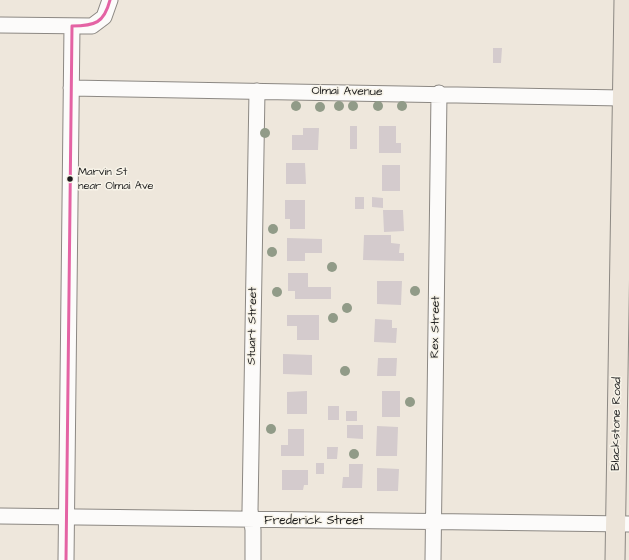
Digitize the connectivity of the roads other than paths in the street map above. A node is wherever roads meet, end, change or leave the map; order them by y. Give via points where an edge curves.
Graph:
1 (110, 0) edge
2 (624, 0) edge
3 (0, 25) edge
4 (72, 26) junction
5 (626, 36) edge
6 (71, 88) junction
7 (257, 91) junction
8 (439, 93) junction
9 (622, 98) junction
10 (624, 279) edge
11 (0, 516) edge
12 (67, 517) junction
13 (252, 520) junction
14 (434, 521) junction
15 (622, 524) edge
16 (66, 560) edge
17 (252, 560) edge
18 (433, 560) edge
19 (615, 560) edge

1 - 4 street via 108,9 99,22 92,26
2 - 5 main road, Blackstone Road
3 - 4 street
4 - 6 street
5 - 9 main road, Blackstone Road
6 - 7 street, Olmai Avenue
6 - 12 street
7 - 8 street, Olmai Avenue
7 - 13 street, Stuart Street via 250,510
8 - 9 street, Olmai Avenue
8 - 14 street, Rex Street
9 - 10 main road, Blackstone Road
10 - 15 main road, Blackstone Road
11 - 12 street, Frederick Street
12 - 13 street, Frederick Street
12 - 16 street
13 - 14 street, Frederick Street
13 - 17 street, Stuart Street
14 - 15 street, Frederick Street
14 - 18 street, Rex Street
15 - 19 main road, Blackstone Road

